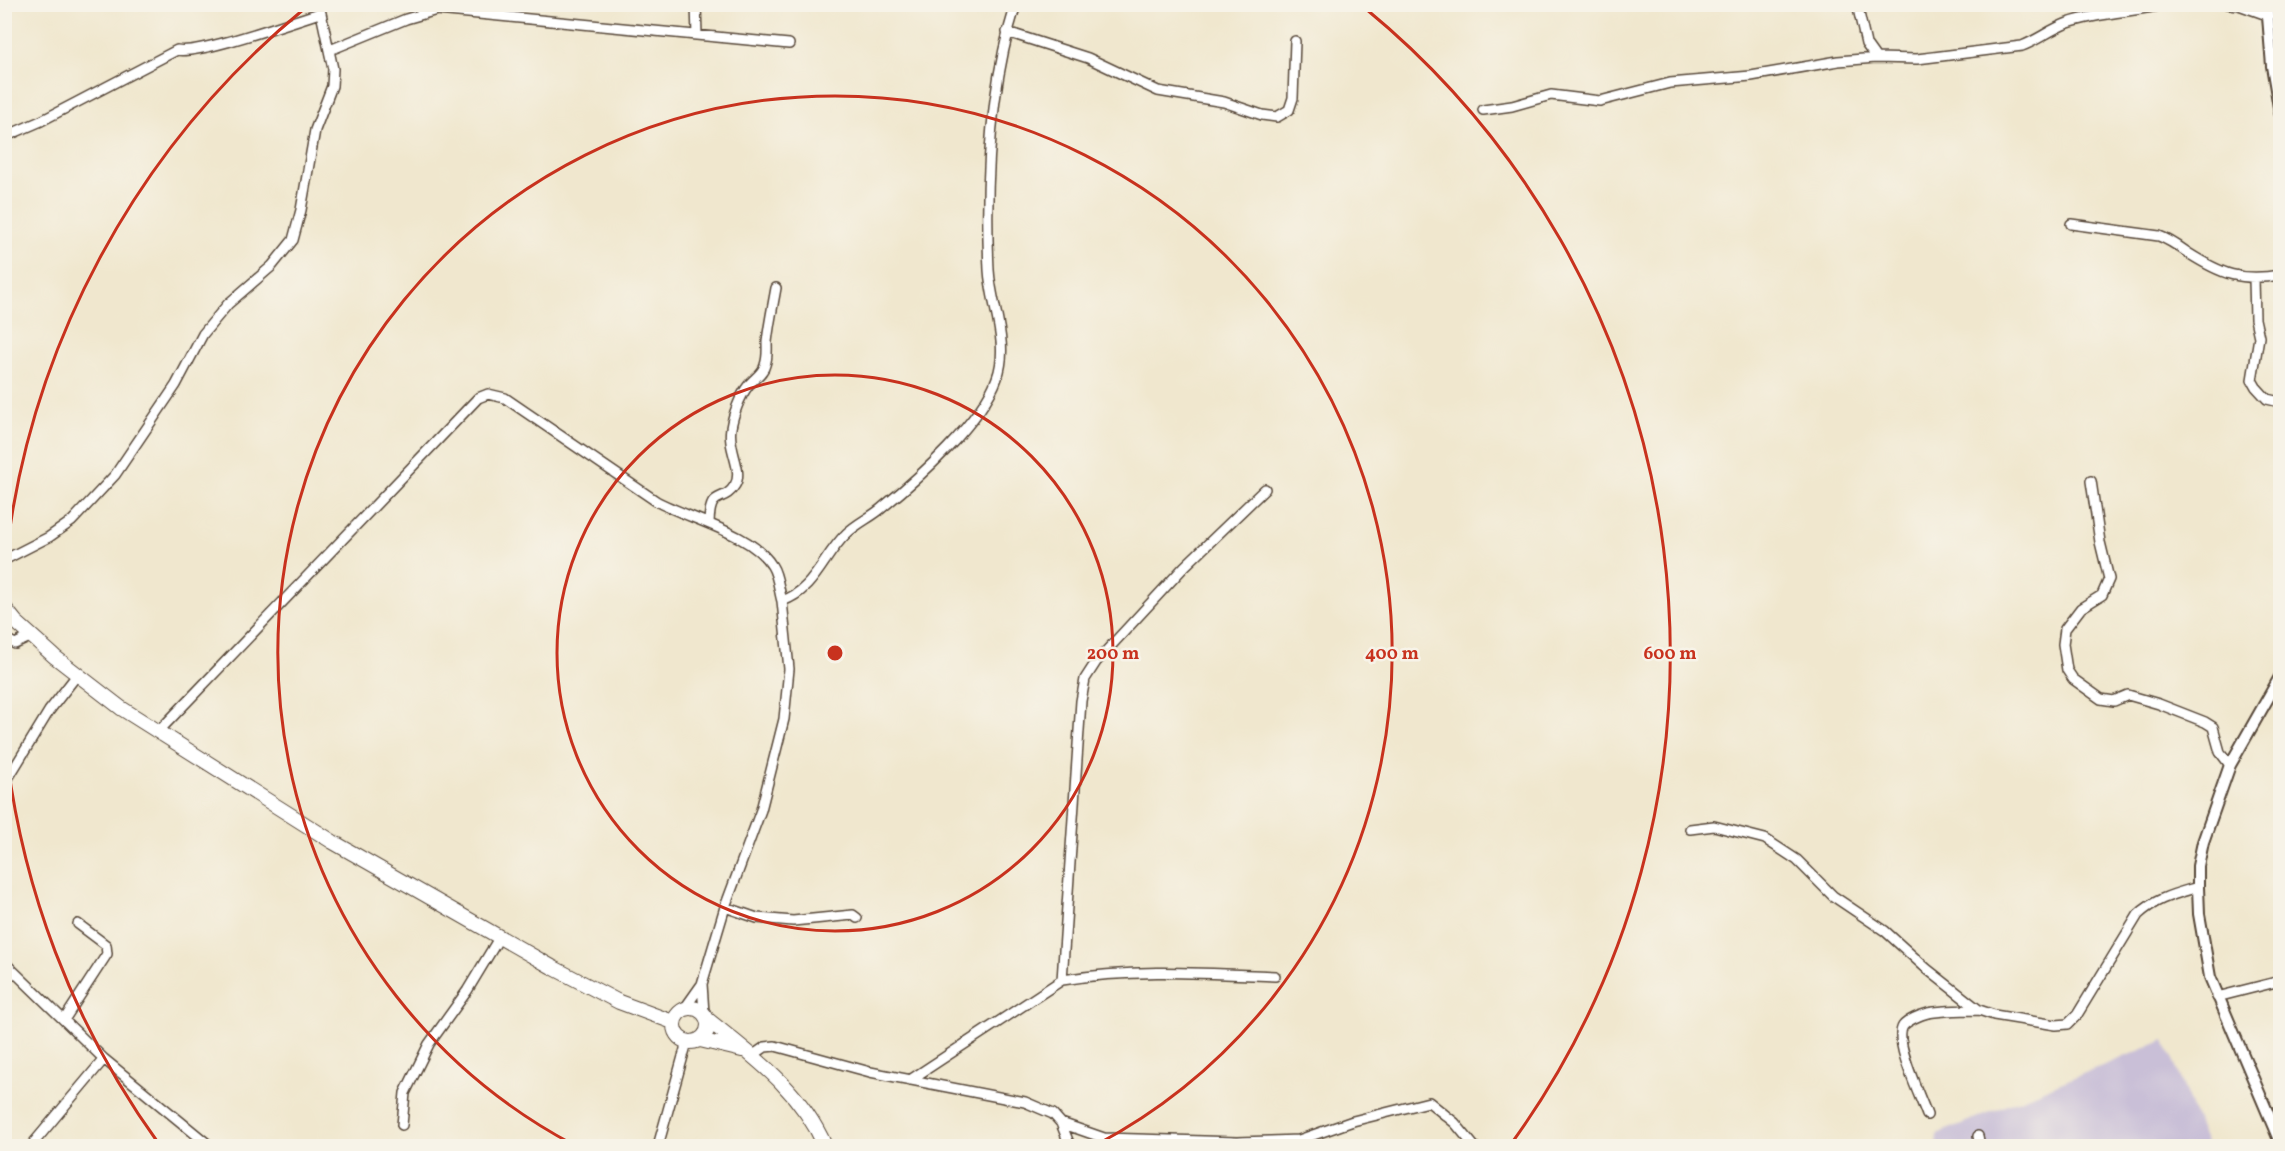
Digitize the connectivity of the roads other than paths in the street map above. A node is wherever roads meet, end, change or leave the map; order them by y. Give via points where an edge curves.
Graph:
1 (696, 4) edge
2 (1016, 4) edge
3 (1857, 4) edge
4 (2168, 4) edge
5 (2228, 4) edge
6 (437, 7) edge
7 (320, 9) edge
8 (2267, 10) edge
9 (1007, 32) junction
10 (697, 35) junction
11 (1295, 41) dead end
12 (789, 44) dead end
13 (330, 50) junction
14 (1876, 58) junction
15 (1483, 110) dead end
16 (2280, 113) edge
17 (4, 137) edge
18 (2071, 224) dead end
19 (2280, 275) edge
20 (2254, 279) junction
21 (776, 288) dead end
22 (2280, 402) edge
23 (2091, 480) dead end
24 (1265, 489) dead end
25 (709, 523) junction
26 (4, 560) edge
27 (782, 601) junction
28 (4, 607) edge
29 (32, 636) junction
30 (4, 638) edge
31 (77, 675) junction
32 (2280, 677) edge
33 (158, 732) junction
34 (2230, 765) junction
35 (4, 785) edge
36 (1690, 829) dead end
37 (2198, 887) junction
38 (724, 907) junction
39 (857, 918) dead end
40 (78, 924) dead end
41 (499, 938) junction
42 (4, 962) edge
43 (1275, 976) dead end
44 (1062, 980) junction
45 (2280, 981) edge
46 (702, 984) junction
47 (2217, 997) junction
48 (686, 1008) junction
49 (1979, 1010) junction
50 (705, 1016) junction
51 (64, 1020) junction
52 (673, 1023) junction
53 (694, 1041) junction
54 (749, 1054) junction
55 (104, 1059) junction
56 (910, 1080) junction
57 (1927, 1115) dead end
58 (1062, 1123) junction
59 (402, 1125) dead end
60 (1978, 1136) dead end
61 (2280, 1142) edge
62 (31, 1146) edge
63 (210, 1146) edge
64 (658, 1146) edge
65 (825, 1146) edge
66 (1070, 1146) edge
67 (1474, 1146) edge
68 (1580, 1146) edge
69 (1587, 1146) edge
70 (1980, 1146) edge

1 - 10 street
2 - 9 street
3 - 14 street via 1866,44
4 - 14 street via 2067,23 2022,46 1917,59
5 - 8 street
6 - 10 street
6 - 13 street
7 - 13 street
7 - 17 street via 197,49 177,50
8 - 16 street
9 - 11 street via 1088,58 1158,91 1224,102 1277,117 1289,110 1293,98
9 - 27 street via 988,169 989,273 1002,344 998,377 969,423 945,449 883,507 846,534 796,596
10 - 12 street
13 - 26 street via 332,86 315,130 293,240 203,334 176,385 115,475 72,521
14 - 15 street via 1670,83 1600,101 1551,95
18 - 20 street via 2159,236 2217,270
19 - 20 street
20 - 22 street via 2259,337 2252,380 2267,399
21 - 25 street via 765,367 748,386 731,424 729,440 738,473 735,485 713,500
23 - 34 street via 2109,579 2102,595 2081,608 2065,628 2067,670 2073,679 2102,699 2114,701 2128,695 2205,722 2213,727 2220,752
24 - 44 street via 1184,567 1114,641 1085,679
25 - 27 street via 755,548 773,566
25 - 33 street via 656,501 506,398 488,394 478,398
27 - 38 street via 789,669 784,719 760,810
28 - 29 main road
29 - 30 street via 15,644
29 - 31 main road
31 - 33 main road
31 - 35 street via 49,711
32 - 34 street
33 - 41 main road via 333,842
34 - 37 street via 2203,842
36 - 49 street via 1714,826 1765,839 1797,861 1833,896 1885,931
37 - 47 street via 2205,956
37 - 49 street via 2162,897 2138,915 2068,1024
38 - 39 street via 757,918 793,921 853,915
38 - 46 street
40 - 51 street via 106,945 108,954
41 - 52 main road via 619,1002
41 - 59 street via 429,1044 405,1093
42 - 51 street
43 - 44 street via 1161,971
44 - 56 street
45 - 47 street
46 - 48 street
46 - 50 street
47 - 61 street
48 - 50 main road via 695,1008
48 - 52 main road via 677,1013
49 - 57 street via 1926,1013 1902,1027 1904,1055
50 - 53 main road via 708,1028
50 - 54 main road
51 - 55 street
52 - 53 main road via 675,1033
53 - 54 main road
53 - 64 street
54 - 56 street via 775,1046
54 - 65 main road via 791,1092
55 - 62 street
55 - 63 street
56 - 58 street via 1025,1102 1053,1114
58 - 66 street
58 - 67 street via 1104,1138 1299,1140 1429,1102 1455,1123
60 - 70 street
68 - 69 street

